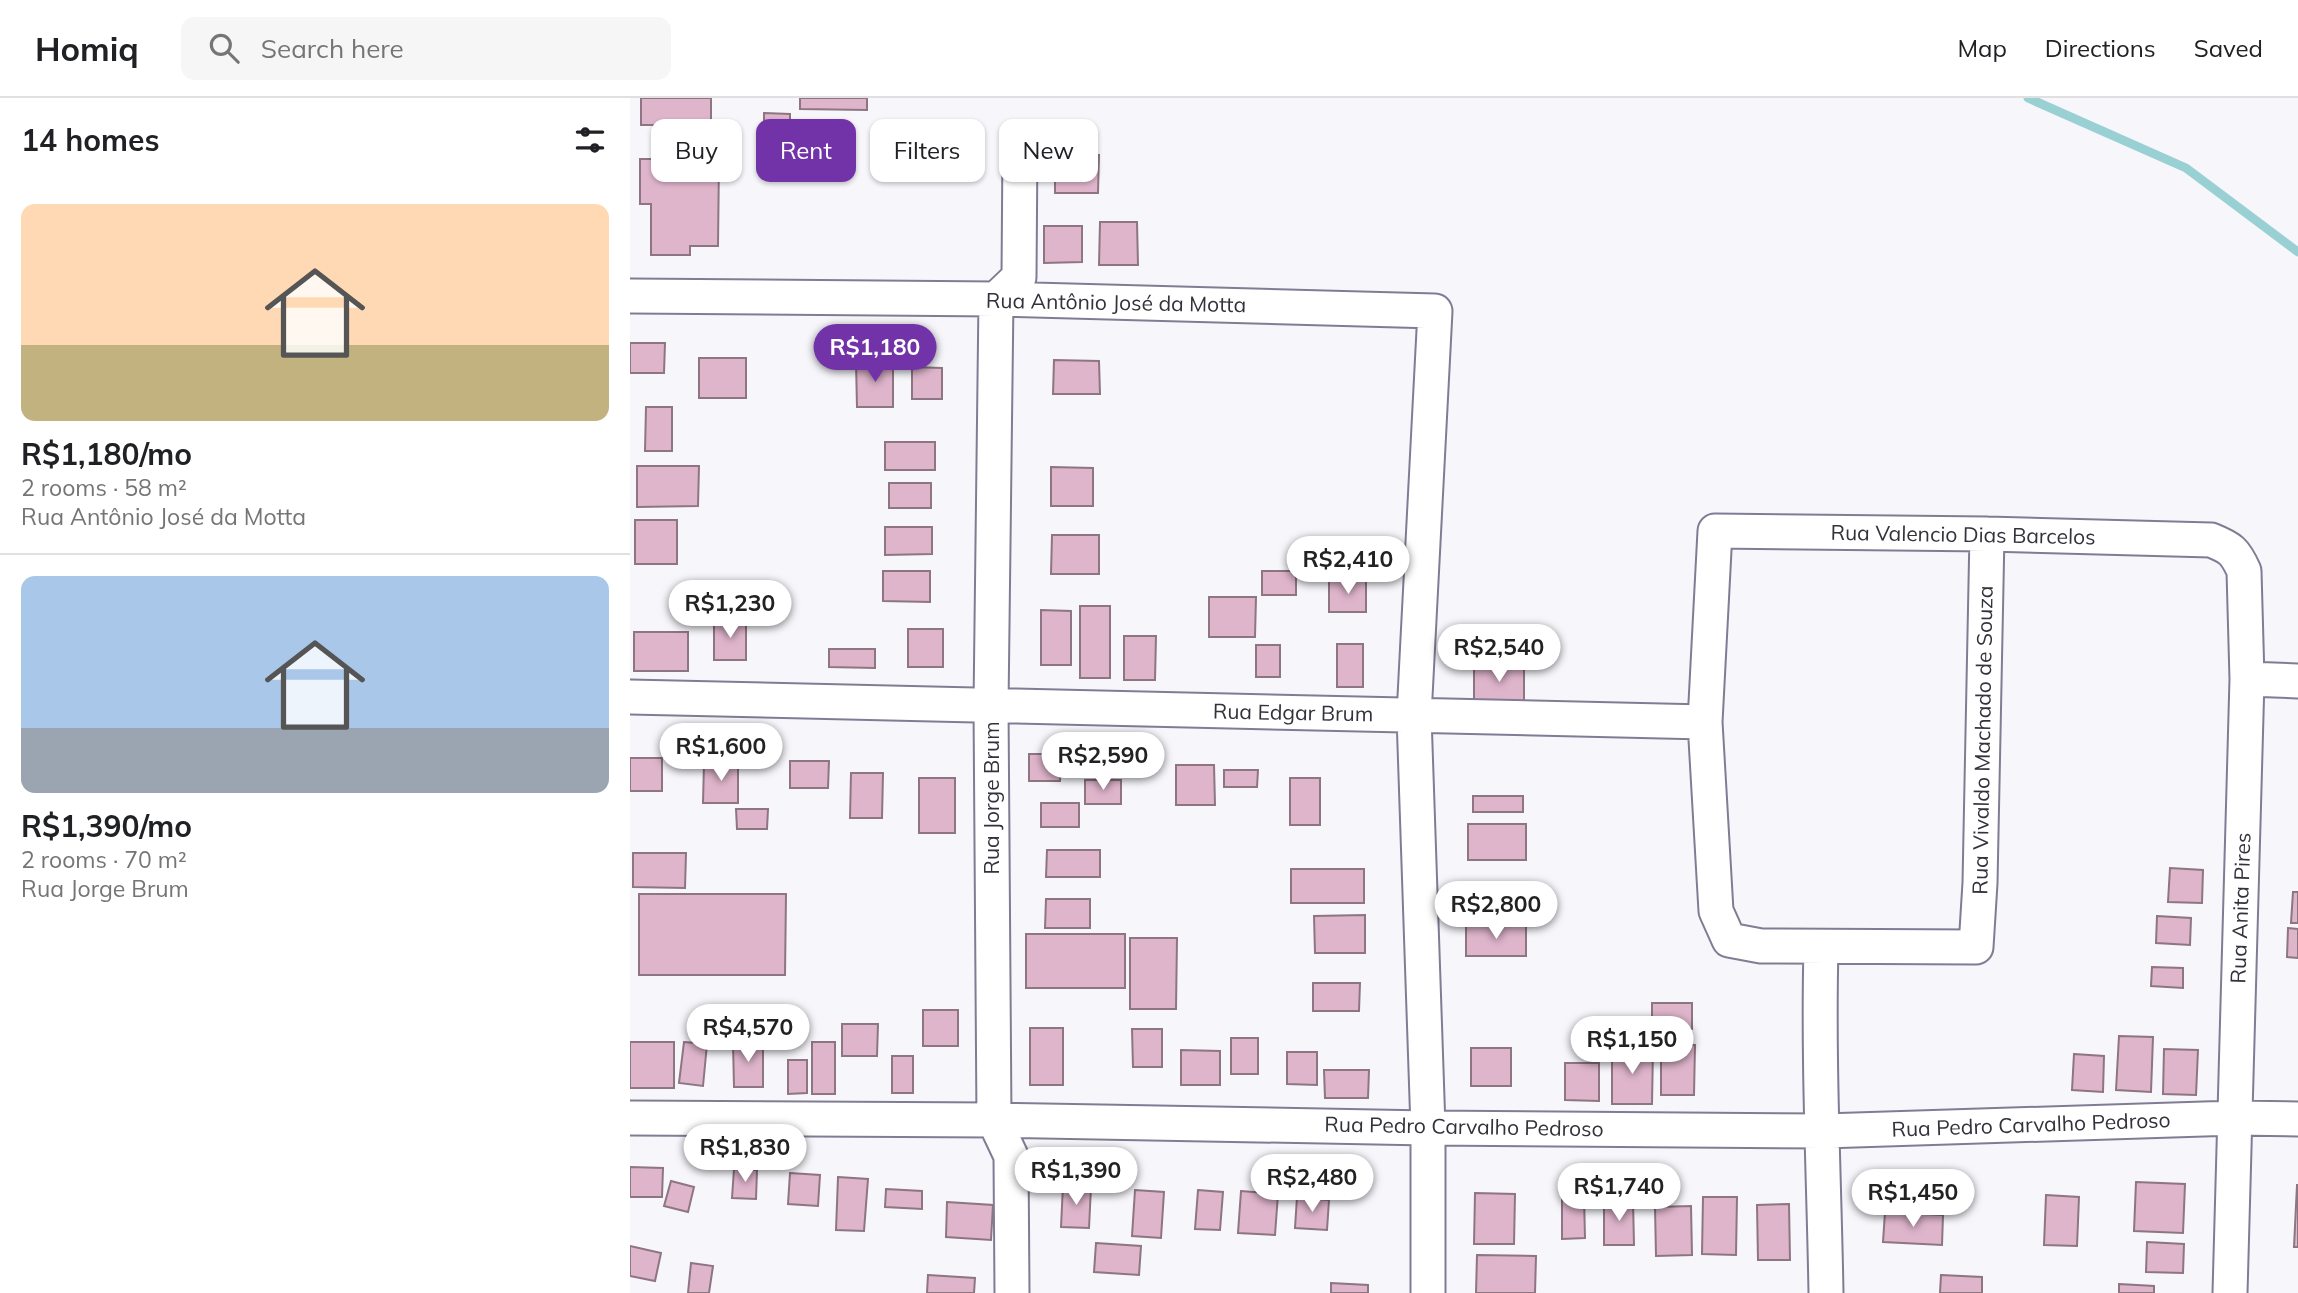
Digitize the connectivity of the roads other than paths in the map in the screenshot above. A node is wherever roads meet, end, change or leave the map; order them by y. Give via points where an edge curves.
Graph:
1 (1020, 182) edge
2 (630, 296) edge
3 (996, 299) junction
4 (1987, 534) junction
5 (2211, 540) joint
6 (2247, 678) junction
7 (2298, 681) edge
8 (630, 697) edge
9 (991, 706) junction
10 (1414, 716) junction
11 (1705, 722) junction
12 (1821, 948) junction
13 (630, 1118) edge
14 (2235, 1118) junction
15 (2298, 1119) edge
16 (994, 1120) junction
17 (1428, 1128) junction
18 (1824, 1131) junction
19 (1012, 1293) edge
20 (1428, 1293) edge
21 (1826, 1293) edge
22 (2230, 1293) edge

1 - 3 street via 1019,276
2 - 3 street, Rua Antônio José da Motta
3 - 9 street, Rua Jorge Brum
3 - 10 street, Rua Antônio José da Motta via 1435,311
4 - 5 street, Rua Valencio Dias Barcelos
4 - 11 street, Rua Valencio Dias Barcelos via 1715,531
4 - 12 street, Rua Vivaldo Machado de Souza via 1976,947
5 - 6 street, Rua Anita Pires via 2237,554 2244,571
6 - 7 street
6 - 14 street, Rua Anita Pires
8 - 9 street, Rua Edgar Brum
9 - 10 street, Rua Edgar Brum
9 - 16 street, Rua Jorge Brum
10 - 11 street, Rua Edgar Brum
10 - 17 street
11 - 12 street via 1716,911 1729,940
12 - 18 street
13 - 16 street, Rua Pedro Carvalho Pedroso
14 - 15 street, Rua Pedro Carvalho Pedroso
14 - 18 street, Rua Pedro Carvalho Pedroso
14 - 22 street, Rua Anita Pires
16 - 17 street, Rua Pedro Carvalho Pedroso
16 - 19 street, Rua Jorge Brum via 1011,1156
17 - 18 street, Rua Pedro Carvalho Pedroso
17 - 20 street
18 - 21 street

